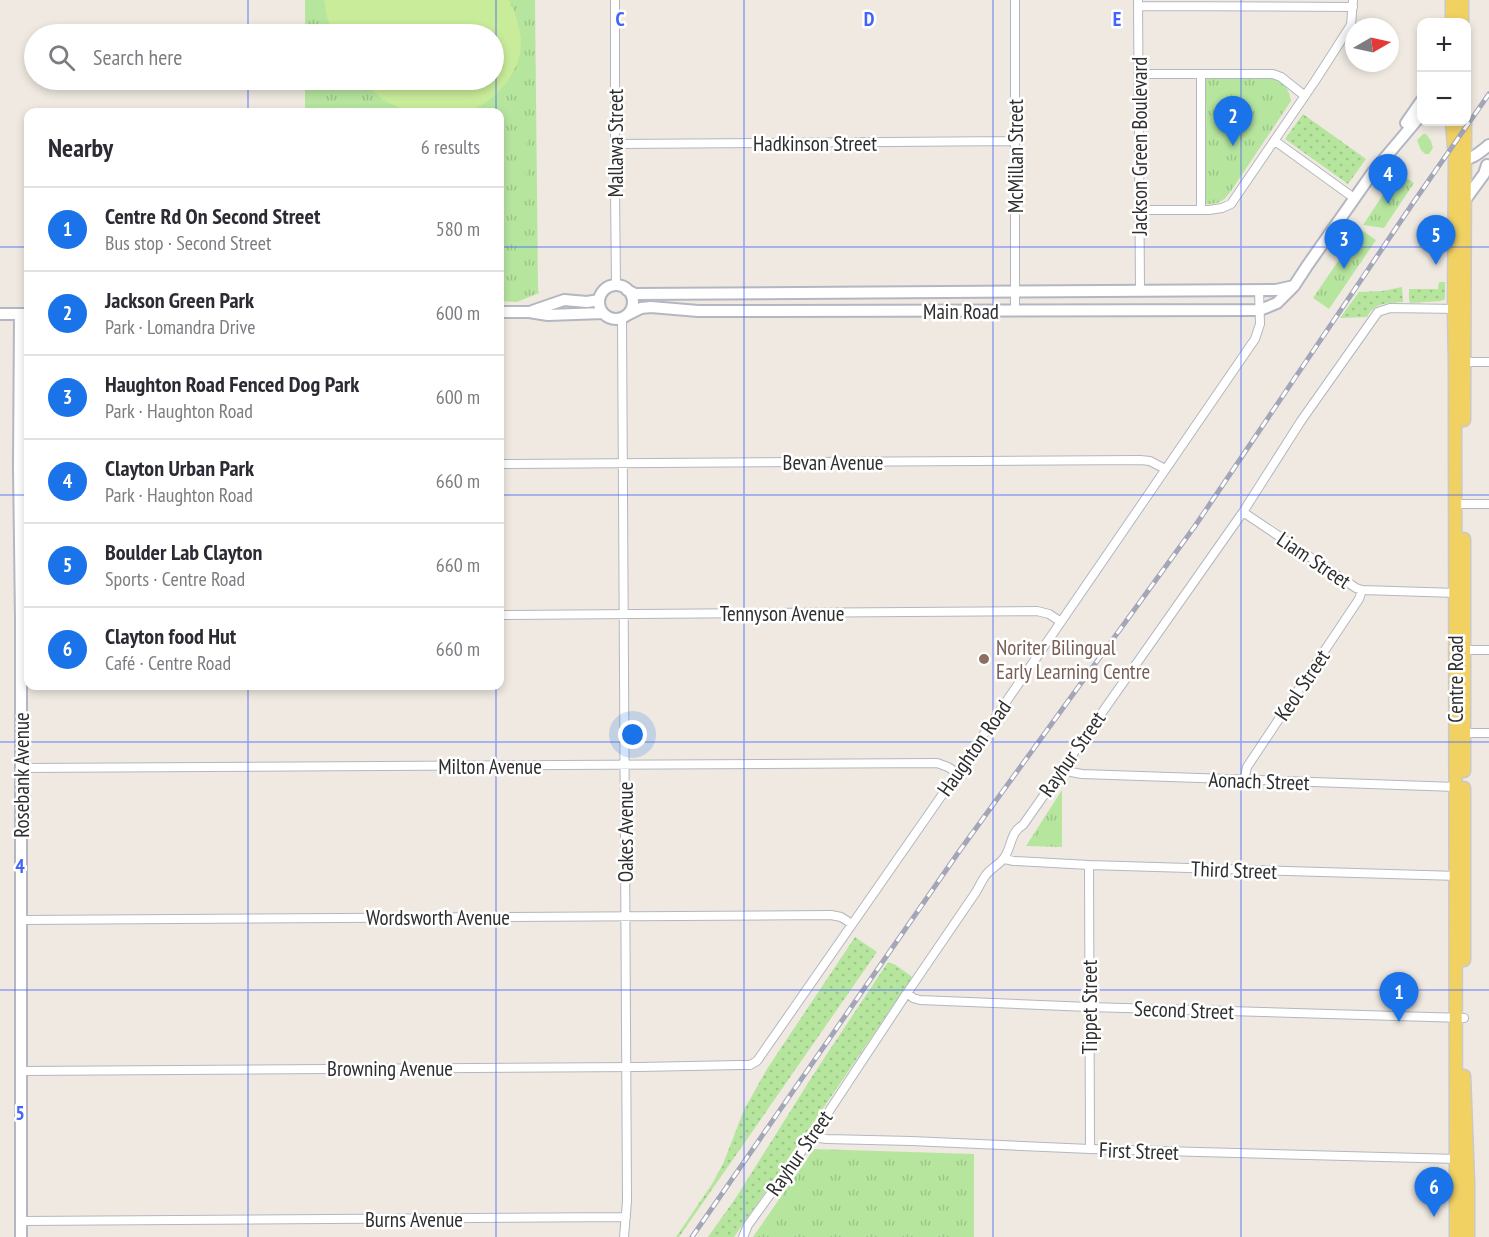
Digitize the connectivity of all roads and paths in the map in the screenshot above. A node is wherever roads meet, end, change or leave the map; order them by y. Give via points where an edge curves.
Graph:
1 (615, 0) edge
2 (1015, 0) edge
3 (1452, 0) edge
4 (1462, 0) edge
5 (1138, 3) edge
6 (1353, 3) edge
7 (1454, 18) edge
8 (1456, 18) edge
9 (1139, 74) junction
10 (1201, 74) junction
11 (1305, 96) junction
12 (1417, 108) edge
13 (1417, 120) edge
14 (1453, 126) edge
15 (1465, 126) edge
16 (1015, 141) junction
17 (1275, 141) junction
18 (1465, 141) junction
19 (615, 144) junction
20 (1489, 145) edge
21 (1488, 164) edge
22 (1460, 165) junction
23 (1376, 169) junction
24 (1354, 198) junction
25 (1465, 200) junction
26 (1140, 210) junction
27 (1201, 210) junction
28 (1294, 286) junction
29 (621, 288) junction
30 (1259, 290) junction
31 (1089, 291) junction
32 (1140, 291) junction
33 (1015, 292) junction
34 (832, 293) junction
35 (599, 300) junction
36 (1459, 309) junction
37 (1260, 310) junction
38 (1015, 311) junction
39 (1089, 311) junction
40 (504, 312) edge
41 (529, 312) junction
42 (832, 312) junction
43 (603, 313) junction
44 (0, 314) edge
45 (24, 314) edge
46 (624, 317) junction
47 (1489, 362) edge
48 (1464, 363) junction
49 (622, 463) junction
50 (504, 464) edge
51 (23, 467) edge
52 (1165, 469) junction
53 (1459, 504) junction
54 (1489, 504) edge
55 (1242, 512) junction
56 (24, 542) edge
57 (1362, 590) junction
58 (1459, 593) junction
59 (624, 614) junction
60 (504, 615) edge
61 (1061, 622) junction
62 (1464, 650) junction
63 (1489, 650) edge
64 (24, 656) edge
65 (1460, 733) junction
66 (1489, 733) edge
67 (625, 765) junction
68 (1064, 766) junction
69 (21, 768) junction
70 (957, 772) junction
71 (1244, 780) junction
72 (1456, 787) junction
73 (1004, 859) junction
74 (1089, 866) junction
75 (1460, 876) junction
76 (626, 916) junction
77 (21, 920) junction
78 (852, 924) junction
79 (908, 993) junction
80 (1089, 1007) junction
81 (1460, 1018) junction
82 (757, 1060) joint
83 (626, 1067) junction
84 (22, 1071) junction
85 (812, 1137) junction
86 (1090, 1149) junction
87 (1461, 1159) junction
88 (626, 1217) junction
89 (21, 1221) junction
90 (21, 1237) edge
91 (624, 1237) edge
92 (743, 1237) edge
93 (1456, 1237) edge
94 (1468, 1237) edge

1 - 19 street, Mallawa Street
2 - 16 street, McMillan Street
3 - 7 main road
4 - 8 main road
5 - 6 street
5 - 9 street, Jackson Green Boulevard
6 - 11 street via 1351,24
9 - 10 street
9 - 26 street, Jackson Green Boulevard
10 - 11 street via 1273,74
10 - 27 street
11 - 17 street
12 - 23 main road
13 - 23 main road
14 - 22 main road, Centre Road
15 - 18 main road, Centre Road
16 - 19 street, Hadkinson Street
16 - 33 street, McMillan Street
17 - 24 street
17 - 27 street via 1231,204
18 - 20 main road
18 - 22 main road, Centre Road
19 - 29 street, Mallawa Street
20 - 22 main road
21 - 22 main road via 1475,170
21 - 25 main road
22 - 25 main road, Centre Road
22 - 36 main road, Centre Road
23 - 24 main road
24 - 28 main road
25 - 36 main road, Centre Road
26 - 27 street
26 - 32 street, Jackson Green Boulevard
28 - 30 main road
28 - 37 main road via 1277,303
29 - 34 main road, Main Road via 635,294
29 - 35 main road via 606,289
29 - 46 main road via 632,300
30 - 32 main road, Main Road
30 - 37 street, Haughton Road
31 - 32 main road, Main Road
31 - 33 main road, Main Road
31 - 39 main road
33 - 34 main road, Main Road
33 - 38 street, McMillan Street
34 - 42 main road
35 - 41 main road via 564,300
35 - 43 main road
36 - 48 main road, Centre Road
36 - 53 main road, Centre Road via 1455,362
36 - 55 street, Rayhur Street via 1390,308 1378,312
37 - 39 main road, Main Road
37 - 52 street, Haughton Road via 1255,339
38 - 39 main road, Main Road
38 - 42 main road, Main Road
40 - 41 main road
41 - 43 main road
42 - 46 main road, Main Road via 698,312 651,307
43 - 46 main road via 611,319
44 - 45 main road
45 - 51 main road, Rosebank Avenue
46 - 49 street, Oakes Avenue
47 - 48 street
48 - 53 main road, Centre Road
49 - 50 street, Bevan Avenue
49 - 52 street, Bevan Avenue via 1140,460
49 - 59 street, Oakes Avenue
51 - 56 main road, Rosebank Avenue
52 - 61 street, Haughton Road
53 - 54 street
53 - 58 main road, Centre Road
55 - 57 street, Liam Street
55 - 68 street, Rayhur Street
57 - 58 street, Liam Street
57 - 71 street, Keol Street via 1247,767
58 - 62 main road, Centre Road
58 - 65 main road, Centre Road
59 - 60 street, Tennyson Avenue
59 - 61 street, Tennyson Avenue via 1037,612
59 - 67 street, Oakes Avenue
61 - 70 street, Haughton Road
62 - 63 street
62 - 65 main road, Centre Road
64 - 69 main road, Rosebank Avenue
65 - 66 street
65 - 72 main road, Centre Road
65 - 75 main road, Centre Road
67 - 69 street, Milton Avenue
67 - 70 street, Milton Avenue via 937,763
67 - 76 street, Oakes Avenue
68 - 71 street, Aonach Street via 1082,774
68 - 73 street, Rayhur Street via 1017,828
69 - 77 main road, Rosebank Avenue
70 - 78 street, Haughton Road
71 - 72 street, Aonach Street
72 - 75 main road, Centre Road
73 - 74 street, Third Street
73 - 79 street, Rayhur Street via 986,874
74 - 75 street, Third Street
74 - 80 street, Tippet Street
75 - 81 main road, Centre Road
76 - 77 street, Wordsworth Avenue
76 - 78 street, Wordsworth Avenue via 831,915
76 - 83 street, Oakes Avenue
77 - 84 main road, Rosebank Avenue
78 - 82 street, Haughton Road
79 - 80 street, Second Street via 920,1000
79 - 85 street, Rayhur Street
80 - 81 street, Second Street
80 - 86 street, Tippet Street
81 - 87 main road, Centre Road via 1464,1083
82 - 83 street, Browning Avenue via 750,1065
83 - 84 street, Browning Avenue
83 - 88 street, Oakes Avenue
84 - 89 main road, Rosebank Avenue
85 - 86 street, First Street
85 - 92 street, Rayhur Street
86 - 87 street, First Street
87 - 93 main road, Centre Road
87 - 94 main road, Centre Road
88 - 89 street, Burns Avenue
88 - 91 street, Oakes Avenue
89 - 90 main road, Rosebank Avenue

